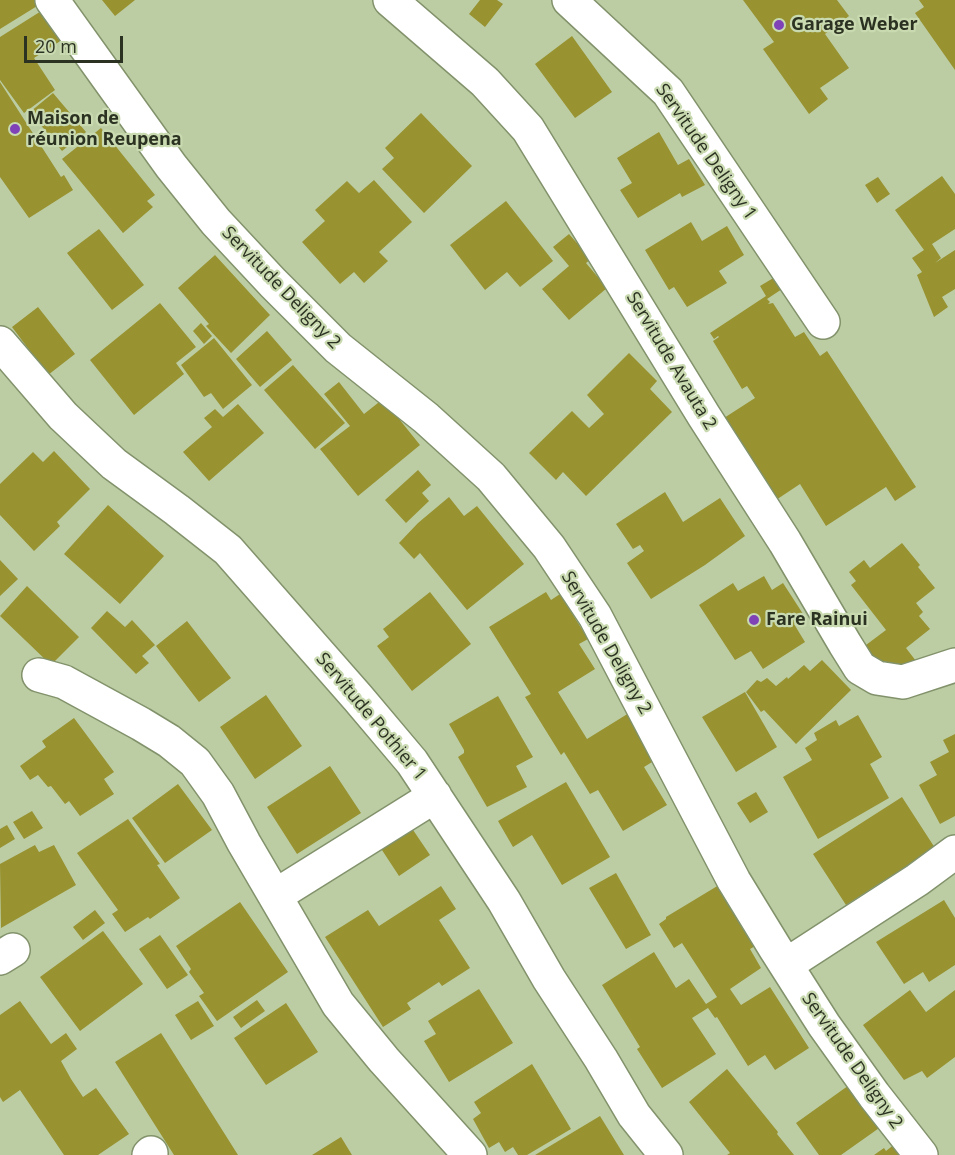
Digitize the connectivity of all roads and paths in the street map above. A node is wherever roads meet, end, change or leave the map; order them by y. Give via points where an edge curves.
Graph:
1 (52, 0) edge
2 (390, 0) edge
3 (569, 0) edge
4 (823, 322) dead end
5 (0, 343) edge
6 (955, 665) edge
7 (39, 675) dead end
8 (435, 796) junction
9 (955, 852) edge
10 (275, 896) junction
11 (786, 965) junction
12 (470, 1155) edge
13 (666, 1155) edge
14 (921, 1155) edge

1 - 11 street, Servitude Deligny 2 via 216,222 338,348 426,418 491,477 549,547 595,616 734,881
2 - 6 street, Servitude Avauta 2 via 485,82 528,129 860,668 877,678 903,682
3 - 4 street, Servitude Deligny 1 via 668,92
5 - 8 street, Servitude Pothier 1 via 63,416 114,464 228,550 412,762
7 - 10 street via 64,682 141,724 195,762 218,794
8 - 10 street
8 - 13 street, Servitude Pothier 1 via 634,1115
9 - 11 street
10 - 12 street via 338,1004
11 - 14 street, Servitude Deligny 2 via 867,1086

